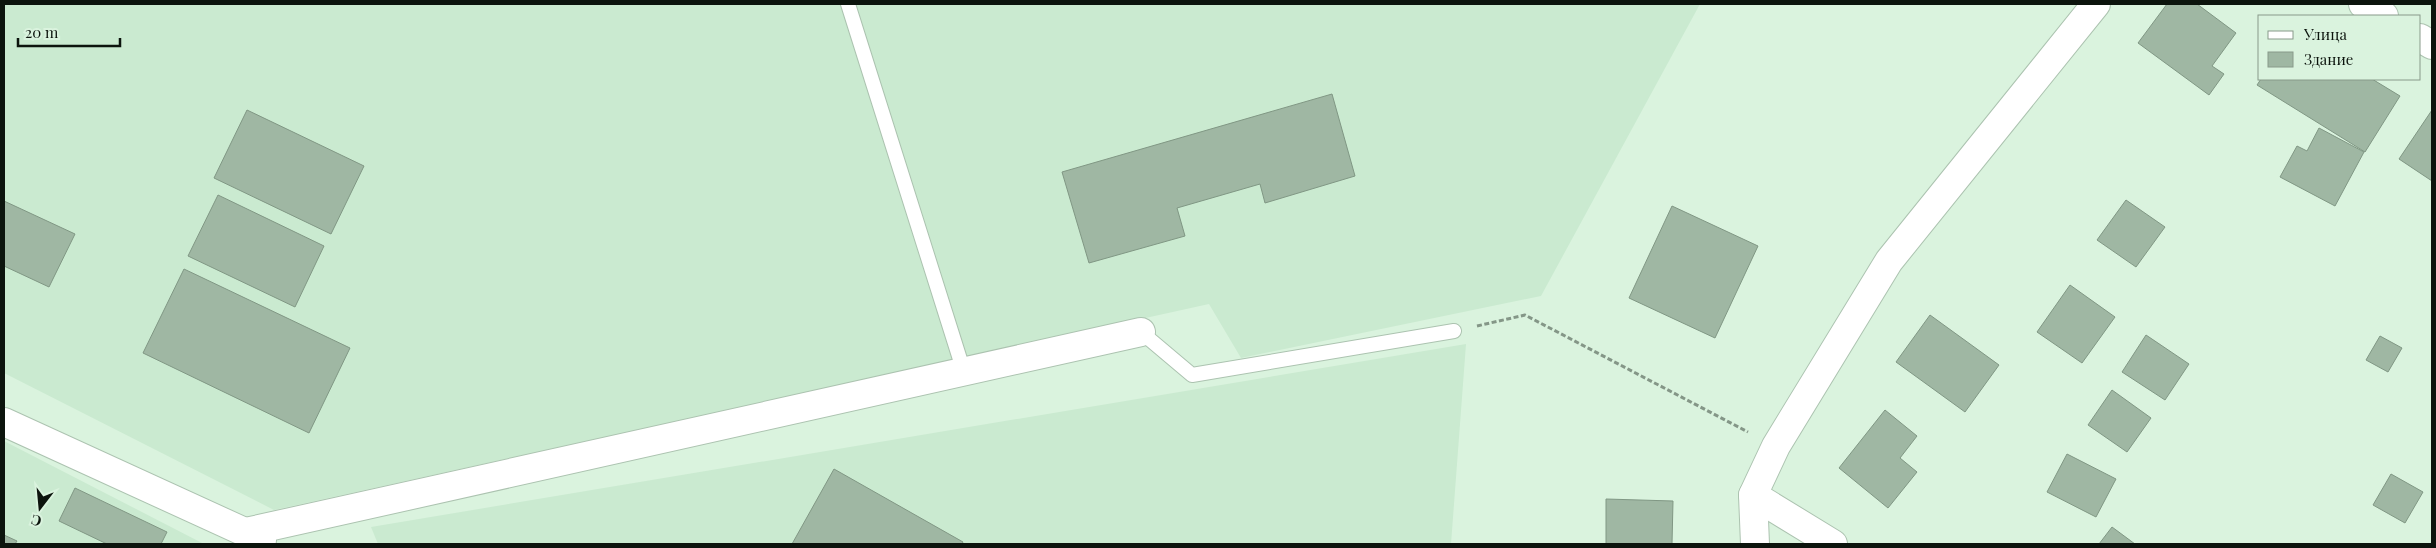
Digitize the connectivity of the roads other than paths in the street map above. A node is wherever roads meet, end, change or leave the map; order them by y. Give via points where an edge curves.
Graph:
1 (848, 4) edge
2 (2096, 4) edge
3 (2363, 4) edge
4 (2382, 15) edge
5 (2421, 39) edge
6 (2432, 45) edge
7 (1454, 331) road end
8 (1141, 332) joint
9 (964, 372) junction
10 (4, 422) edge
11 (1753, 495) junction
12 (246, 532) junction
13 (271, 544) edge
14 (1755, 544) edge
15 (1833, 544) edge

1 - 9 lane
2 - 11 street via 1889,261 1776,446
3 - 4 street
5 - 6 street
7 - 8 lane via 1192,375
8 - 9 street
9 - 12 street
10 - 12 street
11 - 14 street
11 - 15 street
12 - 13 street

